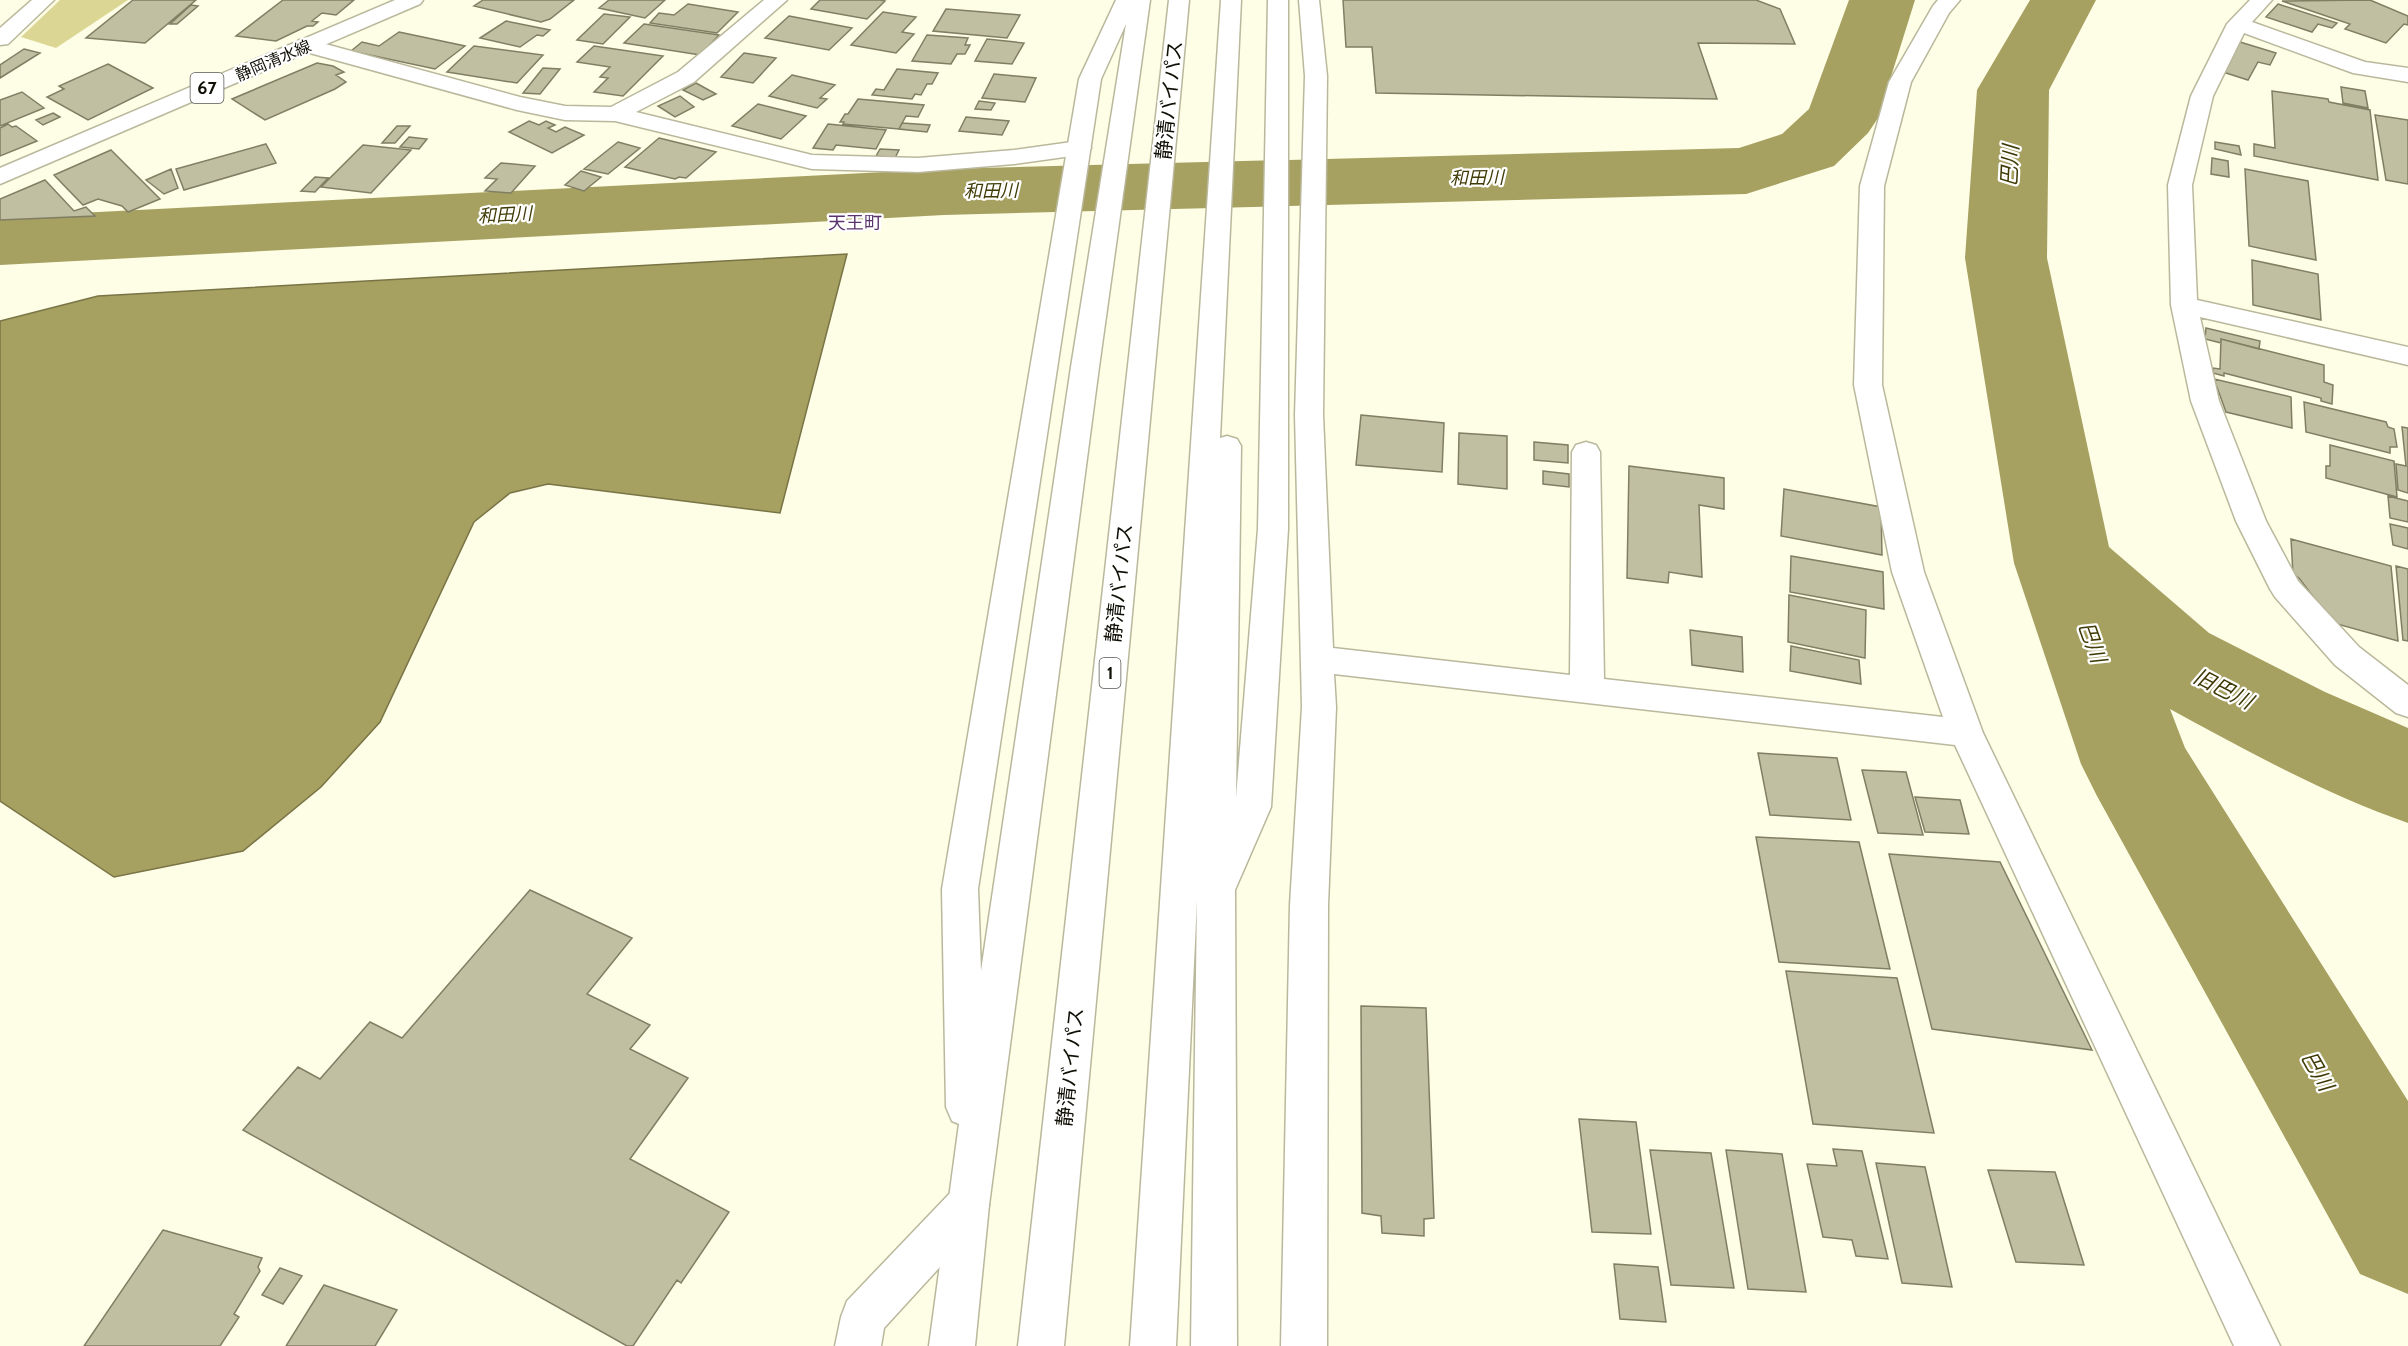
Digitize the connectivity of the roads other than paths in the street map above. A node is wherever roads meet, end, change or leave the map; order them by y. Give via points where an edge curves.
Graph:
1 (44, 0) edge
2 (413, 0) edge
3 (777, 0) edge
4 (1126, 0) edge
5 (1140, 0) edge
6 (1179, 0) edge
7 (1231, 0) edge
8 (1238, 0) edge
9 (1278, 0) edge
10 (1309, 0) edge
11 (1950, 0) edge
12 (2262, 0) edge
13 (2238, 24) junction
14 (0, 39) edge
15 (307, 45) junction
16 (2408, 75) edge
17 (615, 114) junction
18 (1079, 148) junction
19 (0, 177) edge
20 (2184, 306) junction
21 (2408, 356) edge
22 (1586, 452) dead end
23 (1317, 659) junction
24 (1587, 689) junction
25 (2408, 704) edge
26 (1966, 733) junction
27 (1216, 894) junction
28 (968, 1205) junction
29 (858, 1346) edge
30 (952, 1346) edge
31 (1041, 1346) edge
32 (1153, 1346) edge
33 (1214, 1346) edge
34 (1305, 1346) edge
35 (2257, 1346) edge

1 - 14 main road
2 - 15 main road, 静岡清水線 / 67
3 - 17 main road via 686,77
4 - 18 main road via 1090,79
5 - 28 main road
6 - 31 main road, 静清バイパス / 1
7 - 32 main road
8 - 27 main road
9 - 27 main road via 1273,529 1253,807
10 - 23 main road via 1316,75 1309,414
11 - 26 main road via 1940,10 1900,82 1872,186 1868,385 1908,572
12 - 13 main road
13 - 16 main road via 2361,68
13 - 20 main road via 2202,96 2180,185
15 - 17 main road via 517,103 565,113
15 - 19 main road, 静岡清水線 / 67
17 - 18 main road via 812,162 918,165
18 - 28 main road via 960,889
20 - 21 main road
20 - 25 main road via 2205,401 2251,521 2286,589 2347,656
22 - 24 main road
23 - 24 main road
23 - 34 main road via 1319,707 1309,905
24 - 26 main road
26 - 35 main road
27 - 33 main road
28 - 29 main road via 863,1317
28 - 30 main road

